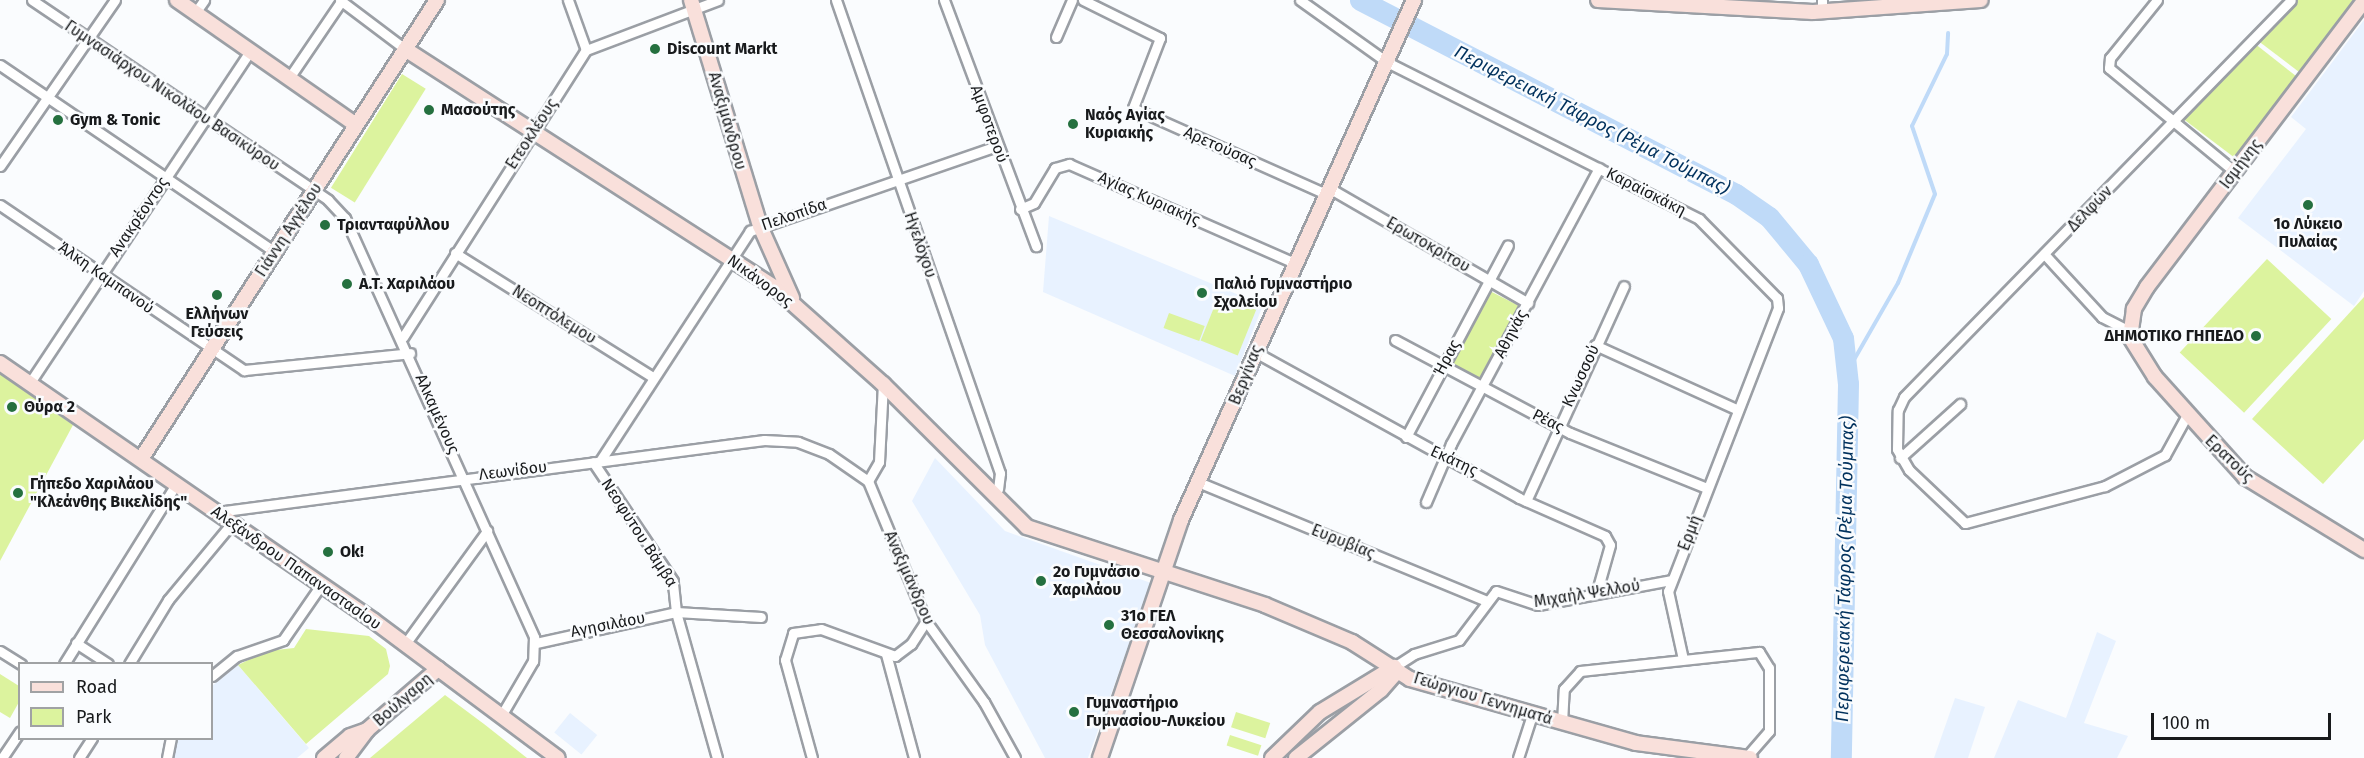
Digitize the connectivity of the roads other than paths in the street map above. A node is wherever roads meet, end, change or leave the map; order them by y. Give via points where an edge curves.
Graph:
1 (32, 0) edge
2 (115, 0) edge
3 (177, 0) edge
4 (204, 0) edge
5 (341, 0) edge
6 (437, 0) edge
7 (568, 0) edge
8 (718, 0) edge
9 (836, 0) edge
10 (944, 0) edge
11 (1072, 0) edge
12 (1083, 0) edge
13 (1300, 0) edge
14 (1414, 0) edge
15 (1598, 0) edge
16 (1981, 0) edge
17 (2157, 0) edge
18 (2291, 0) edge
19 (2364, 1) edge
20 (693, 4) edge
21 (1822, 6) edge
22 (195, 13) junction
23 (1056, 37) dead end
24 (88, 39) junction
25 (405, 49) junction
26 (586, 50) junction
27 (250, 51) junction
28 (1387, 62) junction
29 (0, 65) edge
30 (289, 78) junction
31 (47, 98) junction
32 (205, 118) junction
33 (2171, 124) junction
34 (356, 125) junction
35 (532, 134) junction
36 (997, 146) junction
37 (0, 166) edge
38 (1599, 168) junction
39 (2235, 172) junction
40 (164, 179) junction
41 (897, 179) junction
42 (1327, 191) junction
43 (313, 193) junction
44 (0, 205) edge
45 (1020, 209) junction
46 (760, 226) junction
47 (1508, 245) dead end
48 (1036, 246) dead end
49 (274, 252) junction
50 (455, 253) junction
51 (2046, 256) junction
52 (728, 258) junction
53 (1294, 263) junction
54 (101, 274) junction
55 (1489, 280) junction
56 (1624, 286) dead end
57 (1528, 303) junction
58 (795, 305) junction
59 (2130, 332) junction
60 (403, 337) junction
61 (1395, 340) dead end
62 (1595, 345) junction
63 (211, 350) junction
64 (1256, 352) junction
65 (410, 353) junction
66 (0, 363) edge
67 (1443, 366) junction
68 (653, 377) junction
69 (28, 384) junction
70 (883, 384) junction
71 (1483, 389) junction
72 (1960, 404) dead end
73 (1738, 410) junction
74 (2187, 415) junction
75 (1558, 426) junction
76 (1406, 437) junction
77 (1445, 458) junction
78 (1900, 458) junction
79 (141, 459) junction
80 (596, 461) junction
81 (465, 477) junction
82 (867, 481) junction
83 (1198, 482) junction
84 (176, 484) junction
85 (1707, 488) junction
86 (998, 489) dead end
87 (1526, 501) junction
88 (1426, 502) dead end
89 (217, 512) junction
90 (232, 524) junction
91 (487, 531) junction
92 (2364, 550) edge
93 (1163, 573) junction
94 (1671, 580) junction
95 (321, 585) junction
96 (1597, 591) junction
97 (1487, 601) junction
98 (676, 610) junction
99 (761, 617) dead end
100 (926, 621) junction
101 (76, 643) junction
102 (536, 643) junction
103 (405, 644) junction
104 (0, 651) edge
105 (886, 654) junction
106 (1683, 659) junction
107 (19, 662) edge
108 (64, 662) edge
109 (106, 662) edge
110 (130, 662) edge
111 (1394, 667) junction
112 (438, 669) junction
113 (213, 675) edge
114 (1532, 715) junction
115 (501, 716) junction
116 (1562, 723) junction
117 (368, 730) junction
118 (18, 734) edge
119 (91, 740) edge
120 (171, 740) edge
121 (540, 744) junction
122 (1717, 754) edge
123 (1749, 757) edge
124 (2, 758) edge
125 (79, 758) edge
126 (167, 758) edge
127 (324, 758) edge
128 (346, 758) edge
129 (549, 758) edge
130 (558, 758) edge
131 (717, 758) edge
132 (812, 758) edge
133 (914, 758) edge
134 (1015, 758) edge
135 (1100, 758) edge
136 (1272, 758) edge
137 (1296, 758) edge
138 (1518, 758) edge

1 - 24 street, Γυμνασιάρχου Νικολάου Βασικύρου
2 - 24 street
3 - 22 street
4 - 22 street
5 - 25 street, Νικάνορος
5 - 30 street
6 - 25 street, Γιάννη Αγγέλου
7 - 26 street
8 - 20 street
9 - 41 street, Ηγελόχου
10 - 36 street, Αμφοτερού
11 - 23 street
12 - 42 street, Αρετούσας via 1160,38 1132,108
13 - 28 street, Καραϊσκάκη
14 - 28 street, Βεργίνας
15 - 21 street
16 - 21 street
17 - 33 street via 2110,58 2114,76
18 - 33 street, Δελφών
19 - 39 street, Ισμήνης
20 - 26 street
20 - 46 street, Αναξιμάνδρου
22 - 27 street
24 - 31 street
24 - 32 street, Γυμνασιάρχου Νικολάου Βασικύρου
25 - 34 street, Γιάννη Αγγέλου
25 - 35 street, Νικάνορος
26 - 35 street, Ετεοκλέους
27 - 30 street
27 - 32 street, Ανακρέοντος
28 - 38 street, Καραϊσκάκη
28 - 42 street, Βεργίνας
29 - 31 street
30 - 34 street
31 - 37 street
31 - 40 street
32 - 40 street, Ανακρέοντος
32 - 43 street, Γυμνασιάρχου Νικολάου Βασικύρου
33 - 39 street
33 - 51 street, Δελφών
34 - 43 street, Γιάννη Αγγέλου
35 - 50 street, Ετεοκλέους
35 - 52 street, Νικάνορος
36 - 41 street, Πελοπίδα
36 - 45 street, Αμφοτερού
38 - 57 street, Αθηνάς
38 - 73 street, Καραϊσκάκη via 1703,222 1765,284 1778,308
39 - 59 street, Ισμήνης via 2138,300
40 - 49 street
40 - 54 street, Ανακρέοντος
41 - 46 street, Πελοπίδα
41 - 86 street, Ηγελόχου via 1000,473
42 - 53 street, Βεργίνας
42 - 55 street, Ερωτοκρίτου
43 - 49 street, Γιάννη Αγγέλου
43 - 60 street, Αλκαμένους via 345,218
44 - 54 street, Άλκη Καμπανού
45 - 48 street, Αμφοτερού
45 - 53 street, Αγίας Κυριακής via 1034,202 1055,168 1069,164
46 - 52 street, Πελοπίδα
46 - 58 street, Αναξιμάνδρου
47 - 55 street, Ήρας
49 - 63 street, Γιάννη Αγγέλου
50 - 60 street, Ετεοκλέους
50 - 68 street, Νεοπτόλεμου
51 - 59 street via 2102,317
51 - 78 street, Δελφών via 1904,397 1898,422
52 - 58 street, Νικάνορος
52 - 68 street, Πελοπίδα
53 - 64 street, Βεργίνας
54 - 63 street, Άλκη Καμπανού
54 - 69 street, Ανακρέοντος
55 - 57 street, Ερωτοκρίτου
55 - 67 street, Ήρας
56 - 62 street, Κνωσσού
57 - 71 street, Αθηνάς
58 - 70 street, Νικάνορος
59 - 74 street, Ερατούς via 2142,361
60 - 65 street, Αλκαμένους
61 - 67 street, Ρέας
62 - 73 street
62 - 75 street, Κνωσσού
63 - 65 street via 251,371
63 - 79 street, Γιάννη Αγγέλου
64 - 76 street, Εκάτης
64 - 83 street, Βεργίνας
65 - 81 street, Αλκαμένους
66 - 69 street, Αλεξάνδρου Παπαναστασίου
67 - 71 street, Ρέας
67 - 76 street, Ήρας
68 - 80 street, Πελοπίδα
69 - 79 street, Αλεξάνδρου Παπαναστασίου
70 - 82 street via 879,462
70 - 93 street, Νικάνορος via 984,490 1027,526
71 - 75 street, Ρέας
71 - 77 street, Αθηνάς
72 - 78 street
73 - 85 street, Ερμή
74 - 78 street via 2169,451 2105,486 1969,523 1954,518
74 - 92 street, Ερατούς via 2259,488
75 - 85 street, Ρέας
75 - 87 street, Κνωσσού
76 - 77 street, Εκάτης
77 - 87 street, Εκάτης
77 - 88 street, Αθηνάς
79 - 84 street, Αλεξάνδρου Παπαναστασίου
80 - 81 street, Λεωνίδου
80 - 82 street, Λεωνίδου via 764,440 809,446
80 - 98 street, Νεοφύτου Βάμβα via 673,581
81 - 89 street, Λεωνίδου
81 - 91 street, Αλκαμένους
82 - 100 street, Αναξιμάνδρου
83 - 93 street, Βεργίνας
83 - 97 street, Ευρυβίας
84 - 89 street, Αλεξάνδρου Παπαναστασίου
84 - 101 street
85 - 94 street, Ερμή
87 - 96 street, Εκάτης via 1607,538
89 - 90 street, Αλεξάνδρου Παπαναστασίου
90 - 95 street, Αλεξάνδρου Παπαναστασίου
90 - 110 street via 168,600
91 - 102 street, Αλκαμένους
91 - 103 street
93 - 111 street, Γεώργιου Γεννηματά via 1265,605 1352,642
93 - 135 street, Βεργίνας
94 - 96 street, Μιχαήλ Ψελλού
94 - 106 street, Ερμή via 1668,605
95 - 103 street, Αλεξάνδρου Παπαναστασίου
95 - 113 street via 283,640 237,656
96 - 97 street, Μιχαήλ Ψελλού via 1535,605 1496,591
97 - 111 street via 1476,624 1460,640 1414,654
98 - 99 street, Αγησιλάου
98 - 102 street, Αγησιλάου
98 - 131 street, Νεοφύτου Βάμβα
100 - 105 street via 904,651
100 - 134 street, Αναξιμάνδρου via 984,702
101 - 108 street
101 - 109 street
102 - 115 street via 528,672
103 - 112 street, Αλεξάνδρου Παπαναστασίου
104 - 107 street
105 - 132 street via 821,629 792,633 785,660
105 - 133 street
106 - 116 street via 1576,673 1563,689
106 - 123 street via 1763,654 1769,668 1769,731
111 - 114 street, Γεώργιου Γεννηματά via 1410,679
111 - 136 street via 1320,712
111 - 137 street via 1395,674 1381,690
112 - 115 street, Αλεξάνδρου Παπαναστασίου
112 - 117 street, Βούλγαρη
114 - 116 street, Γεώργιου Γεννηματά
114 - 138 street
115 - 121 street, Αλεξάνδρου Παπαναστασίου
116 - 122 street, Γεώργιου Γεννηματά via 1636,742
117 - 127 street, Βούλγαρη via 351,736
117 - 128 street, Βούλγαρη
118 - 124 street
119 - 125 street
120 - 126 street
121 - 129 street
121 - 130 street, Αλεξάνδρου Παπαναστασίου
122 - 123 street, Γεώργιου Γεννηματά

